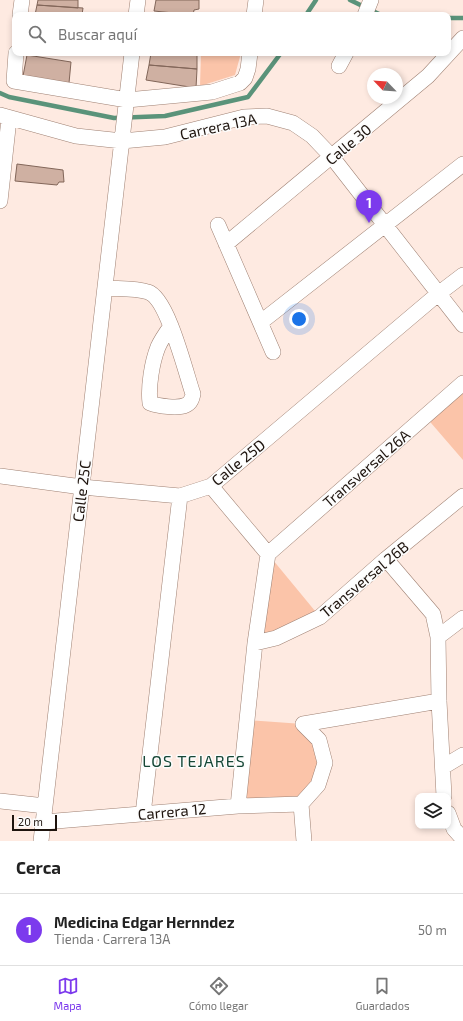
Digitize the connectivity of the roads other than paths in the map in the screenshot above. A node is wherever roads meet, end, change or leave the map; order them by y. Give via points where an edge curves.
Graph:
1 (22, 0) edge
2 (138, 0) edge
3 (256, 0) edge
4 (371, 0) edge
5 (20, 12) edge
6 (136, 12) edge
7 (254, 12) edge
8 (366, 12) edge
9 (463, 38) edge
10 (451, 51) edge
11 (132, 56) edge
12 (250, 56) edge
13 (446, 56) edge
14 (10, 60) edge
15 (127, 106) junction
16 (5, 117) edge
17 (123, 136) junction
18 (332, 158) junction
19 (463, 164) edge
20 (0, 200) edge
21 (218, 225) dead end
22 (383, 225) junction
23 (226, 244) junction
24 (463, 275) edge
25 (106, 288) junction
26 (438, 294) junction
27 (261, 322) junction
28 (463, 325) edge
29 (171, 326) junction
30 (273, 352) dead end
31 (463, 383) edge
32 (0, 476) edge
33 (211, 486) junction
34 (82, 487) junction
35 (180, 496) junction
36 (463, 496) edge
37 (268, 554) junction
38 (386, 559) junction
39 (463, 618) edge
40 (438, 637) junction
41 (255, 643) junction
42 (439, 701) junction
43 (463, 755) edge
44 (443, 767) junction
45 (444, 793) edge
46 (0, 801) edge
47 (301, 804) junction
48 (45, 806) junction
49 (238, 806) junction
50 (143, 814) junction
51 (44, 822) junction
52 (451, 824) edge
53 (454, 836) edge
54 (41, 841) edge
55 (304, 841) edge

1 - 5 street
2 - 6 street
3 - 7 street
4 - 8 street
9 - 10 street, Calle 30
11 - 15 street, Calle 25C
12 - 15 street via 245,78 240,83 212,92
13 - 18 street, Calle 30 via 428,76
14 - 15 street via 14,81
15 - 17 street, Calle 25C
16 - 17 street, Carrera 13A via 76,136
16 - 20 street
17 - 18 street, Carrera 13A via 165,137 244,117 267,116 293,122 312,136
17 - 25 street, Calle 25C
18 - 22 street, Carrera 13A
18 - 23 street, Calle 30
19 - 22 street
21 - 23 street
22 - 26 street, Carrera 13A
22 - 27 street
23 - 27 street
24 - 26 street, Calle 25D
25 - 29 street via 148,292 156,296 165,309
25 - 34 street, Calle 25C
26 - 28 street, Carrera 13A
26 - 33 street, Calle 25D
27 - 30 street
29 - 29 street via 193,394 191,401 186,405 158,406 150,403 149,396 154,358 158,346
31 - 37 street, Transversal 26A
32 - 34 street
33 - 35 street, Calle 25D
33 - 37 street
34 - 35 street
34 - 48 street, Calle 25C
35 - 50 street
36 - 38 street, Transversal 26B
37 - 41 street
38 - 40 street via 433,614
38 - 41 street, Transversal 26B via 320,617 276,638
39 - 40 street
40 - 42 street
41 - 49 street
42 - 44 street
42 - 47 street via 303,724 319,740 325,763 318,785
43 - 44 street
44 - 45 street
46 - 48 street
47 - 49 street, Carrera 12
47 - 55 street
48 - 51 street, Calle 25C
49 - 50 street, Carrera 12
50 - 51 street, Carrera 12
51 - 54 street, Calle 25C
52 - 53 street

